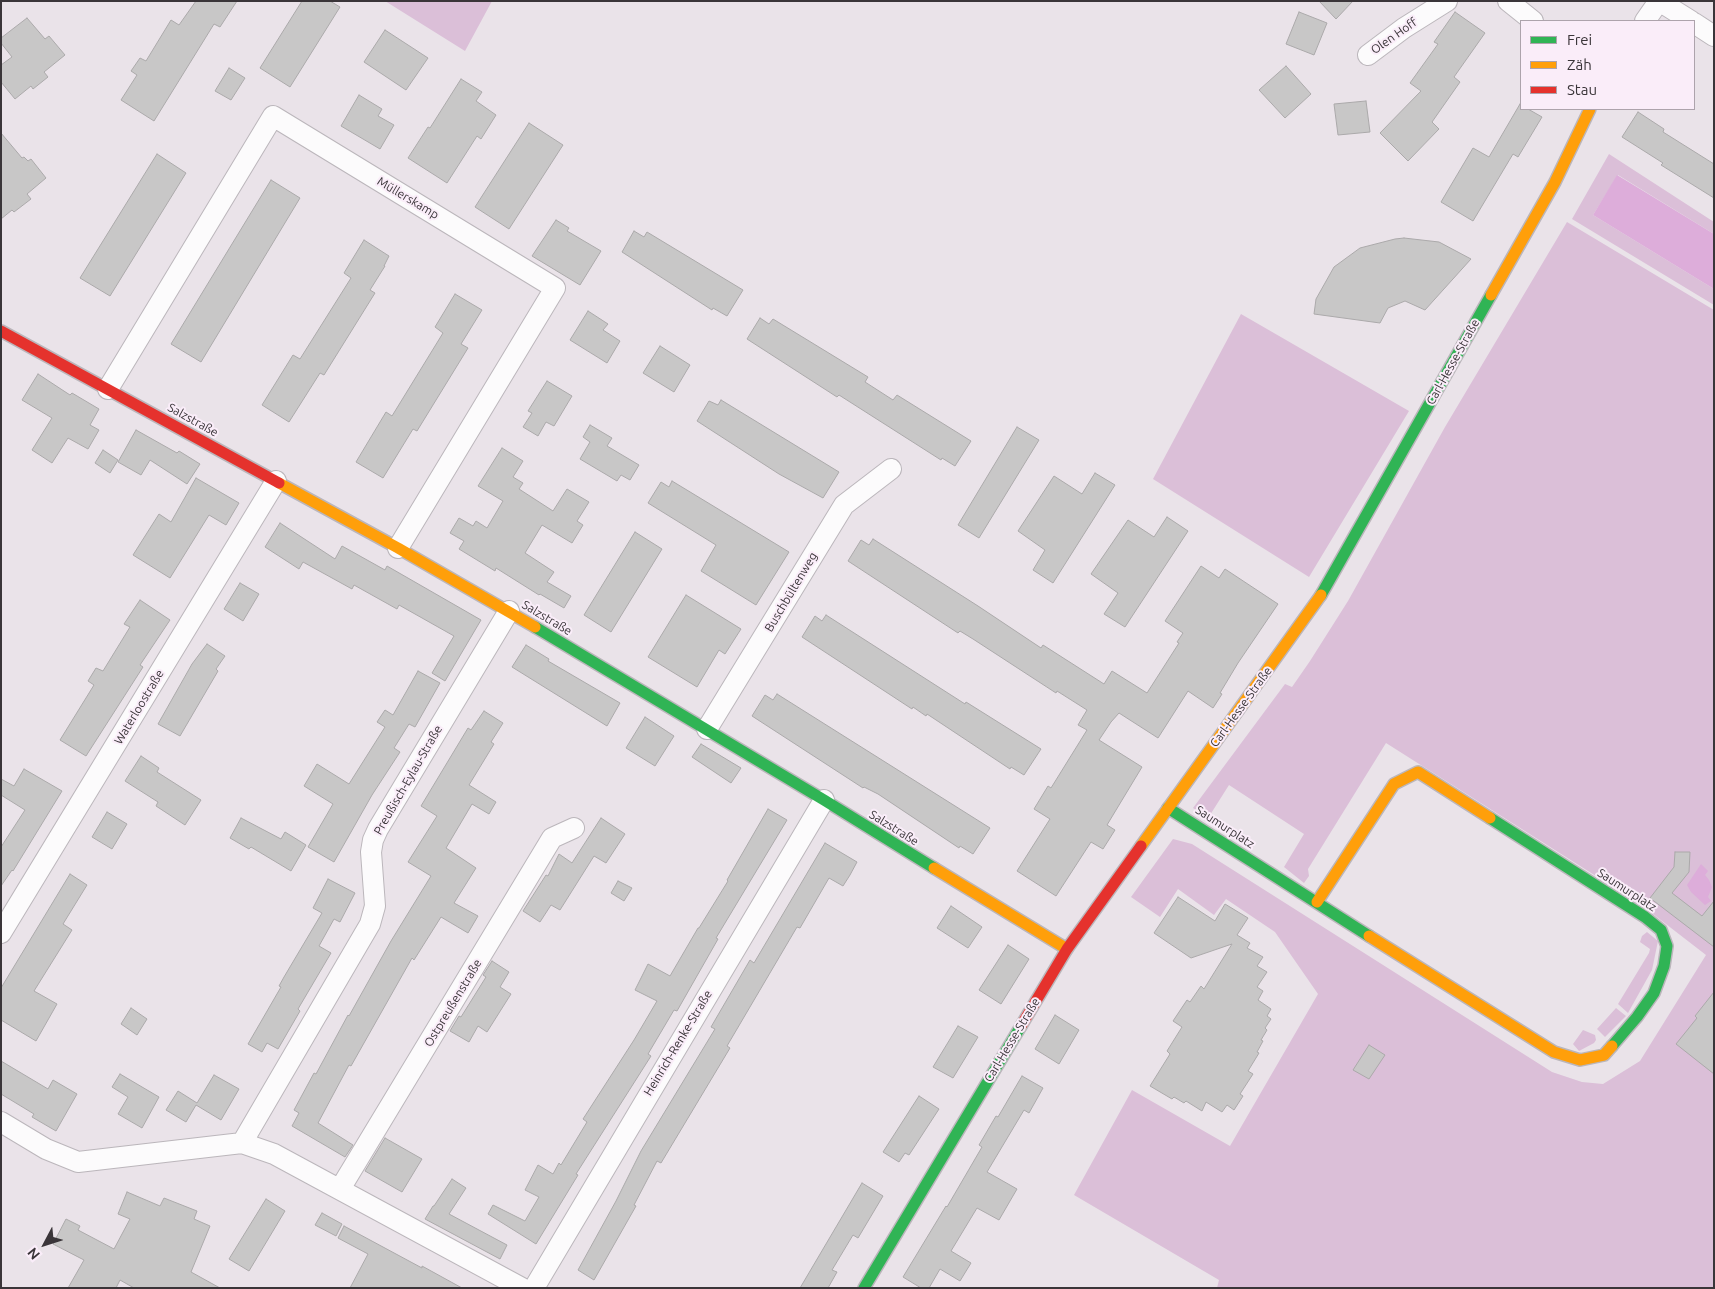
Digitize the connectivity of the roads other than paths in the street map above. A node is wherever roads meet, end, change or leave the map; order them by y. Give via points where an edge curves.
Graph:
1 (1447, 1) edge
2 (1508, 1) edge
3 (1659, 1) edge
4 (1532, 20) edge
5 (1646, 20) edge
6 (1689, 20) edge
7 (1695, 24) edge
8 (1714, 36) edge
9 (1368, 55) dead end
10 (1590, 110) edge
11 (1, 331) edge
12 (108, 388) junction
13 (891, 469) dead end
14 (276, 482) junction
15 (398, 548) junction
16 (509, 611) junction
17 (707, 729) junction
18 (824, 800) junction
19 (1168, 808) junction
20 (574, 828) dead end
21 (1317, 902) junction
22 (1, 932) edge
23 (1067, 949) junction
24 (1, 1122) edge
25 (242, 1142) junction
26 (340, 1189) junction
27 (522, 1288) edge
28 (534, 1288) edge
29 (864, 1288) edge

1 - 9 street, Olen Hoff
2 - 4 street
3 - 5 street
3 - 6 street
7 - 8 street
10 - 19 street, Carl-Hesse-Straße via 1555,182 1321,595
11 - 12 street, Salzstraße
12 - 14 street, Salzstraße
12 - 15 street, Müllerskamp via 273,116 556,288
13 - 17 street, Buschbültenweg via 844,505
14 - 15 street, Salzstraße
14 - 22 street, Waterloostraße
15 - 16 street, Salzstraße
16 - 17 street, Salzstraße
16 - 25 street, Preußisch-Eylau-Straße via 378,829 371,852 374,906 370,924
17 - 18 street, Salzstraße
18 - 23 street, Salzstraße
18 - 28 street, Heinrich-Renke-Straße
19 - 21 street, Saumurplatz
19 - 23 street, Carl-Hesse-Straße
20 - 26 street, Ostpreußenstraße via 552,838
21 - 21 street, Saumurplatz via 1554,1052 1580,1060 1604,1055 1654,993 1664,966 1667,946 1660,930 1645,917 1418,772 1394,784
23 - 29 street, Carl-Hesse-Straße
24 - 25 street via 46,1150 78,1162
25 - 26 street via 274,1154
26 - 27 street

